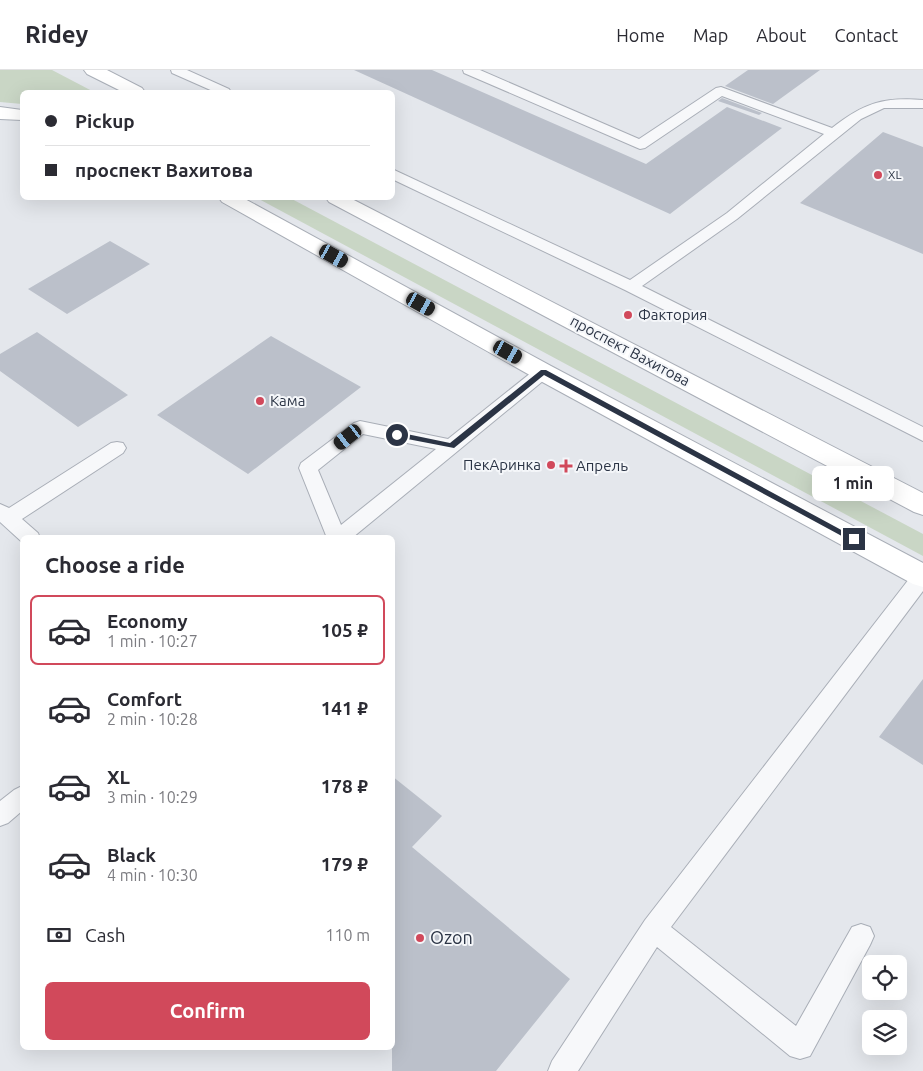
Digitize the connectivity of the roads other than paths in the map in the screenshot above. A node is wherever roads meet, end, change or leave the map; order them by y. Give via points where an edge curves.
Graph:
1 (93, 70) edge
2 (177, 70) edge
3 (469, 70) edge
4 (132, 90) edge
5 (220, 90) edge
6 (923, 104) edge
7 (0, 113) edge
8 (20, 115) edge
9 (834, 134) junction
10 (395, 174) edge
11 (233, 200) edge
12 (340, 200) edge
13 (631, 287) junction
14 (543, 372) junction
15 (923, 435) edge
16 (451, 446) junction
17 (117, 448) dead end
18 (923, 505) edge
19 (4, 514) edge
20 (28, 535) edge
21 (336, 535) edge
22 (341, 535) edge
23 (923, 576) edge
24 (20, 799) edge
25 (0, 815) edge
26 (654, 929) junction
27 (862, 936) dead end
28 (562, 1071) edge

1 - 4 main road
2 - 5 lane
3 - 9 lane via 640,145 721,91
6 - 9 lane via 881,103 861,111
7 - 8 main road
9 - 13 lane via 732,216
10 - 13 lane
11 - 14 main road
12 - 18 main road, проспект Вахитова
13 - 15 lane
14 - 16 lane
14 - 23 main road
16 - 21 lane via 360,427 308,468
16 - 22 lane
17 - 19 lane
19 - 20 lane
23 - 26 lane
24 - 25 lane
26 - 27 lane via 800,1046
26 - 28 lane

